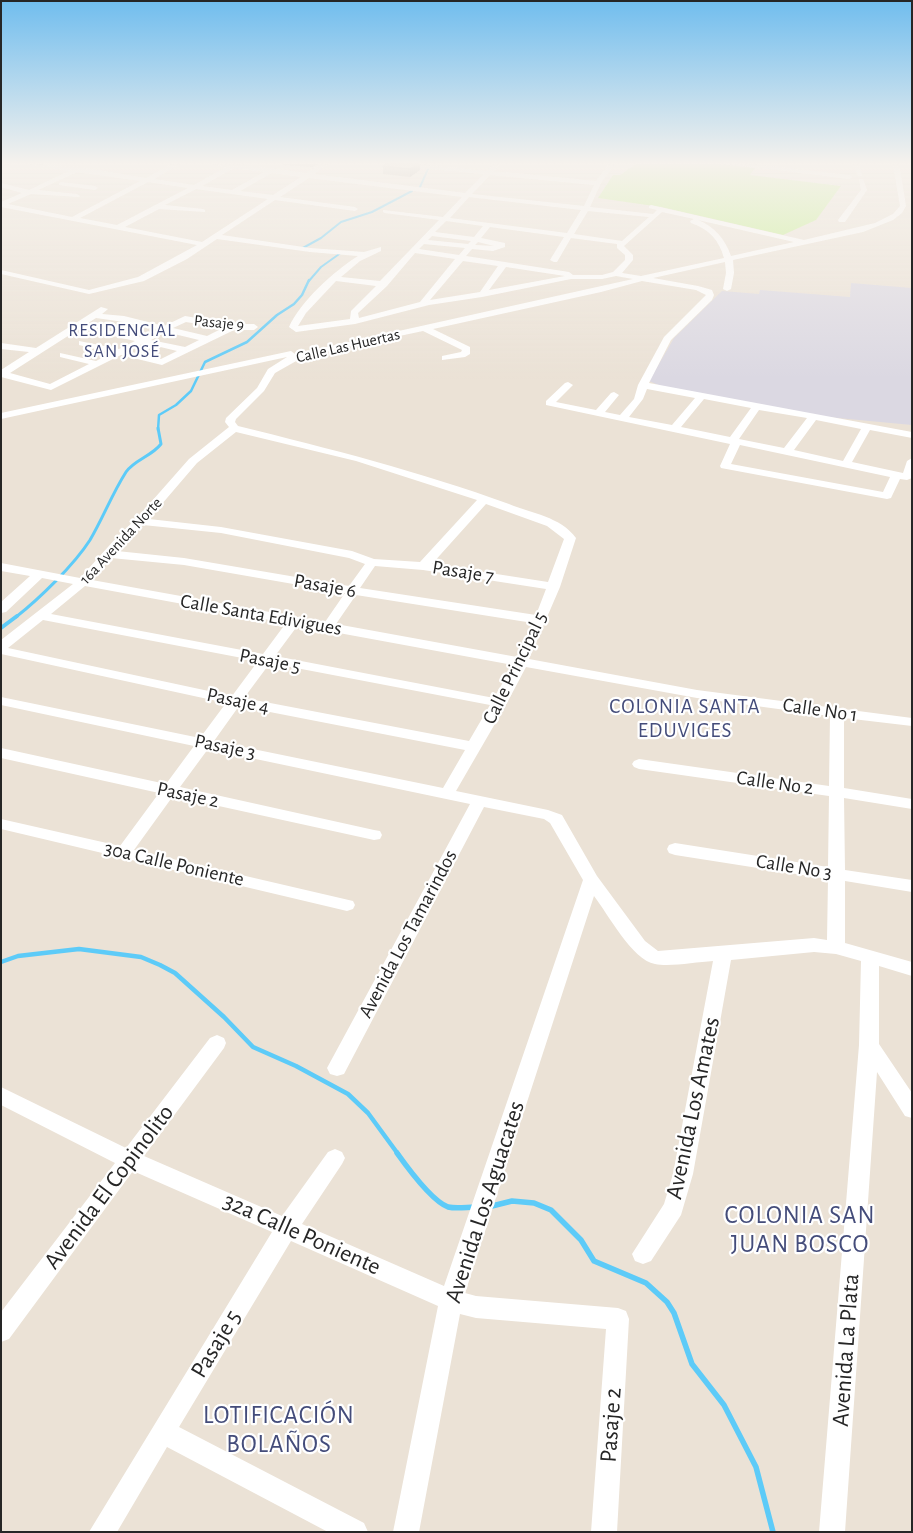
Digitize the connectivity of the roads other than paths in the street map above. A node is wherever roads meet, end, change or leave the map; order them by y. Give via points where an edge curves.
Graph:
1 (158, 236) edge
2 (214, 236) joint
3 (429, 236) edge
4 (444, 236) edge
5 (478, 236) edge
6 (565, 236) edge
7 (568, 236) junction
8 (632, 236) edge
9 (716, 236) edge
10 (773, 236) edge
11 (836, 236) edge
12 (475, 239) junction
13 (423, 242) junction
14 (623, 243) junction
15 (804, 243) junction
16 (202, 244) junction
17 (469, 247) junction
18 (378, 249) dead end
19 (414, 251) junction
20 (364, 254) junction
21 (459, 257) junction
22 (728, 259) junction
23 (554, 260) dead end
24 (503, 265) junction
25 (547, 271) junction
26 (1, 272) edge
27 (616, 274) junction
28 (583, 276) junction
29 (336, 278) junction
30 (642, 278) junction
31 (384, 284) junction
32 (540, 284) junction
33 (727, 289) dead end
34 (482, 295) junction
35 (426, 304) junction
36 (104, 309) dead end
37 (93, 315) junction
38 (124, 320) junction
39 (355, 321) junction
40 (254, 326) dead end
41 (232, 327) junction
42 (425, 328) junction
43 (166, 329) junction
44 (103, 331) junction
45 (207, 339) junction
46 (144, 340) junction
47 (1, 346) edge
48 (185, 350) junction
49 (38, 351) junction
50 (122, 352) junction
51 (302, 354) junction
52 (63, 355) dead end
53 (445, 358) dead end
54 (98, 364) junction
55 (1, 374) edge
56 (568, 384) dead end
57 (642, 385) junction
58 (614, 395) dead end
59 (702, 396) junction
60 (757, 406) junction
61 (598, 414) junction
62 (1, 416) edge
63 (813, 417) junction
64 (621, 418) junction
65 (867, 427) junction
66 (234, 428) junction
67 (674, 429) junction
68 (912, 435) edge
69 (734, 441) junction
70 (787, 452) junction
71 (912, 461) edge
72 (846, 464) junction
73 (896, 474) junction
74 (484, 499) junction
75 (140, 521) junction
76 (109, 554) junction
77 (372, 562) junction
78 (423, 566) junction
79 (1, 568) edge
80 (40, 574) junction
81 (83, 582) junction
82 (554, 587) junction
83 (352, 591) junction
84 (1, 609) edge
85 (41, 616) junction
86 (541, 620) junction
87 (294, 621) junction
88 (328, 627) junction
89 (1, 648) edge
90 (267, 660) junction
91 (522, 661) junction
92 (1, 701) edge
93 (236, 701) junction
94 (500, 703) junction
95 (837, 712) junction
96 (912, 722) edge
97 (204, 742) junction
98 (475, 747) junction
99 (1, 753) edge
100 (639, 764) dead end
101 (169, 791) junction
102 (448, 792) junction
103 (836, 792) junction
104 (480, 800) junction
105 (912, 804) edge
106 (1, 824) edge
107 (374, 835) dead end
108 (676, 849) dead end
109 (124, 852) junction
110 (835, 874) junction
111 (591, 880) junction
112 (912, 886) edge
113 (347, 905) dead end
114 (836, 947) junction
115 (723, 953) junction
116 (870, 958) junction
117 (912, 970) edge
118 (217, 1043) dead end
119 (869, 1045) junction
120 (337, 1068) dead end
121 (1, 1095) edge
122 (912, 1110) edge
123 (335, 1158) dead end
124 (130, 1160) junction
125 (286, 1228) junction
126 (643, 1254) dead end
127 (451, 1300) junction
128 (618, 1319) joint
129 (1, 1332) edge
130 (162, 1432) junction
131 (102, 1532) edge
132 (355, 1532) edge
133 (406, 1532) edge
134 (604, 1532) edge
135 (832, 1532) edge

1 - 16 street
2 - 16 street
2 - 20 street
3 - 13 street
4 - 12 street
5 - 12 street
6 - 7 street
7 - 14 street
7 - 23 street
8 - 14 street
9 - 22 street
10 - 15 street
11 - 15 street, Calle Las Huertas
12 - 17 street
12 - 17 street via 502,245 493,249
13 - 17 street
13 - 19 street
14 - 27 street via 621,249 630,260
15 - 22 street, Calle Las Huertas
16 - 26 street via 141,279 88,292
17 - 21 street
18 - 20 street
19 - 21 street
19 - 31 street
20 - 29 street
21 - 24 street
21 - 35 street via 424,300
22 - 30 street, Calle Las Huertas
22 - 33 street via 731,270
24 - 25 street
24 - 34 street
25 - 28 street
25 - 32 street
27 - 28 street
27 - 30 street
28 - 32 street
29 - 31 street
29 - 39 street via 302,310 294,327
30 - 42 street, Calle Las Huertas
30 - 57 street via 703,289 710,295 667,339
31 - 39 street via 354,313
32 - 34 street
34 - 35 street
35 - 39 street
36 - 37 street
37 - 38 street
37 - 49 street
38 - 43 street
38 - 44 street
40 - 41 street, Pasaje 9
41 - 43 street, Pasaje 9 via 185,319
41 - 45 street
42 - 51 street, Calle Las Huertas
42 - 53 street via 467,349 465,354
43 - 45 street
43 - 46 street
44 - 46 street
44 - 50 street via 82,343
45 - 48 street
46 - 48 street
46 - 50 street
47 - 49 street
48 - 50 street via 162,362
49 - 55 street
50 - 54 street
51 - 62 street
51 - 66 street, Calle Las Huertas via 271,371 256,394 231,418
52 - 54 street
54 - 55 street via 52,387
56 - 61 street via 549,403
57 - 59 street
57 - 64 street via 638,400
58 - 61 street
59 - 60 street
59 - 67 street
60 - 63 street
60 - 69 street
61 - 64 street
63 - 65 street
63 - 70 street
64 - 67 street
65 - 68 street
65 - 72 street
66 - 74 street via 364,460
66 - 75 street, 16a Avenida Norte via 193,460
67 - 69 street
69 - 70 street
69 - 73 street via 725,466 888,496
70 - 72 street
71 - 73 street via 907,476
72 - 73 street
74 - 78 street
74 - 82 street, Calle Principal 5 via 552,525 570,538
75 - 76 street, 16a Avenida Norte
75 - 77 street, Pasaje 7 via 221,530 352,555
76 - 81 street, 16a Avenida Norte
76 - 83 street, Pasaje 6 via 192,563
77 - 78 street, Pasaje 7
77 - 83 street
78 - 82 street, Pasaje 7
79 - 80 street, Calle Santa Edivigues
80 - 81 street, Calle Santa Edivigues
80 - 84 street
81 - 85 street, 16a Avenida Norte
81 - 87 street, Calle Santa Edivigues
82 - 86 street, Calle Principal 5
83 - 86 street, Pasaje 6
83 - 88 street
85 - 89 street, 16a Avenida Norte
85 - 90 street, Pasaje 5
86 - 91 street, Calle Principal 5
87 - 88 street, Calle Santa Edivigues
87 - 90 street
88 - 91 street, Calle Santa Edivigues
89 - 93 street, Pasaje 4
90 - 93 street
90 - 94 street, Pasaje 5
91 - 94 street, Calle Principal 5
91 - 95 street, Calle No 1 via 697,694
92 - 97 street, Pasaje 3
93 - 97 street
93 - 98 street, Pasaje 4
94 - 98 street, Calle Principal 5
95 - 96 street, Calle No 1
95 - 103 street
97 - 101 street
97 - 102 street, Pasaje 3
98 - 102 street, Calle Principal 5
99 - 101 street, Pasaje 2
100 - 103 street, Calle No 2
101 - 107 street, Pasaje 2
101 - 109 street
102 - 104 street, Pasaje 3
103 - 105 street, Calle No 2
103 - 110 street
104 - 111 street, Pasaje 3 via 548,814 556,819
104 - 120 street, Avenida Los Tamarindos
106 - 109 street, 30a Calle Poniente
108 - 110 street, Calle No 3
109 - 113 street, 30a Calle Poniente
110 - 112 street, Calle No 3
110 - 114 street
111 - 115 street, Pasaje 3 via 647,954 656,958
111 - 127 street, Avenida Los Aguacates
114 - 115 street, Pasaje 3 via 814,945
114 - 116 street, Pasaje 3
115 - 126 street, Avenida Los Amates via 683,1174 673,1208
116 - 117 street, Pasaje 3
116 - 119 street, Avenida La Plata
118 - 124 street, Avenida El Copinolito
119 - 122 street
119 - 135 street, Avenida La Plata
121 - 124 street, 32a Calle Poniente
123 - 125 street, Pasaje 5
124 - 125 street, 32a Calle Poniente
124 - 129 street, Avenida El Copinolito
125 - 127 street, 32a Calle Poniente
125 - 130 street, Pasaje 5
127 - 128 street, 32a Calle Poniente via 476,1307
127 - 133 street, Avenida Los Aguacates
128 - 134 street, Pasaje 2
130 - 131 street, Pasaje 5
130 - 132 street

